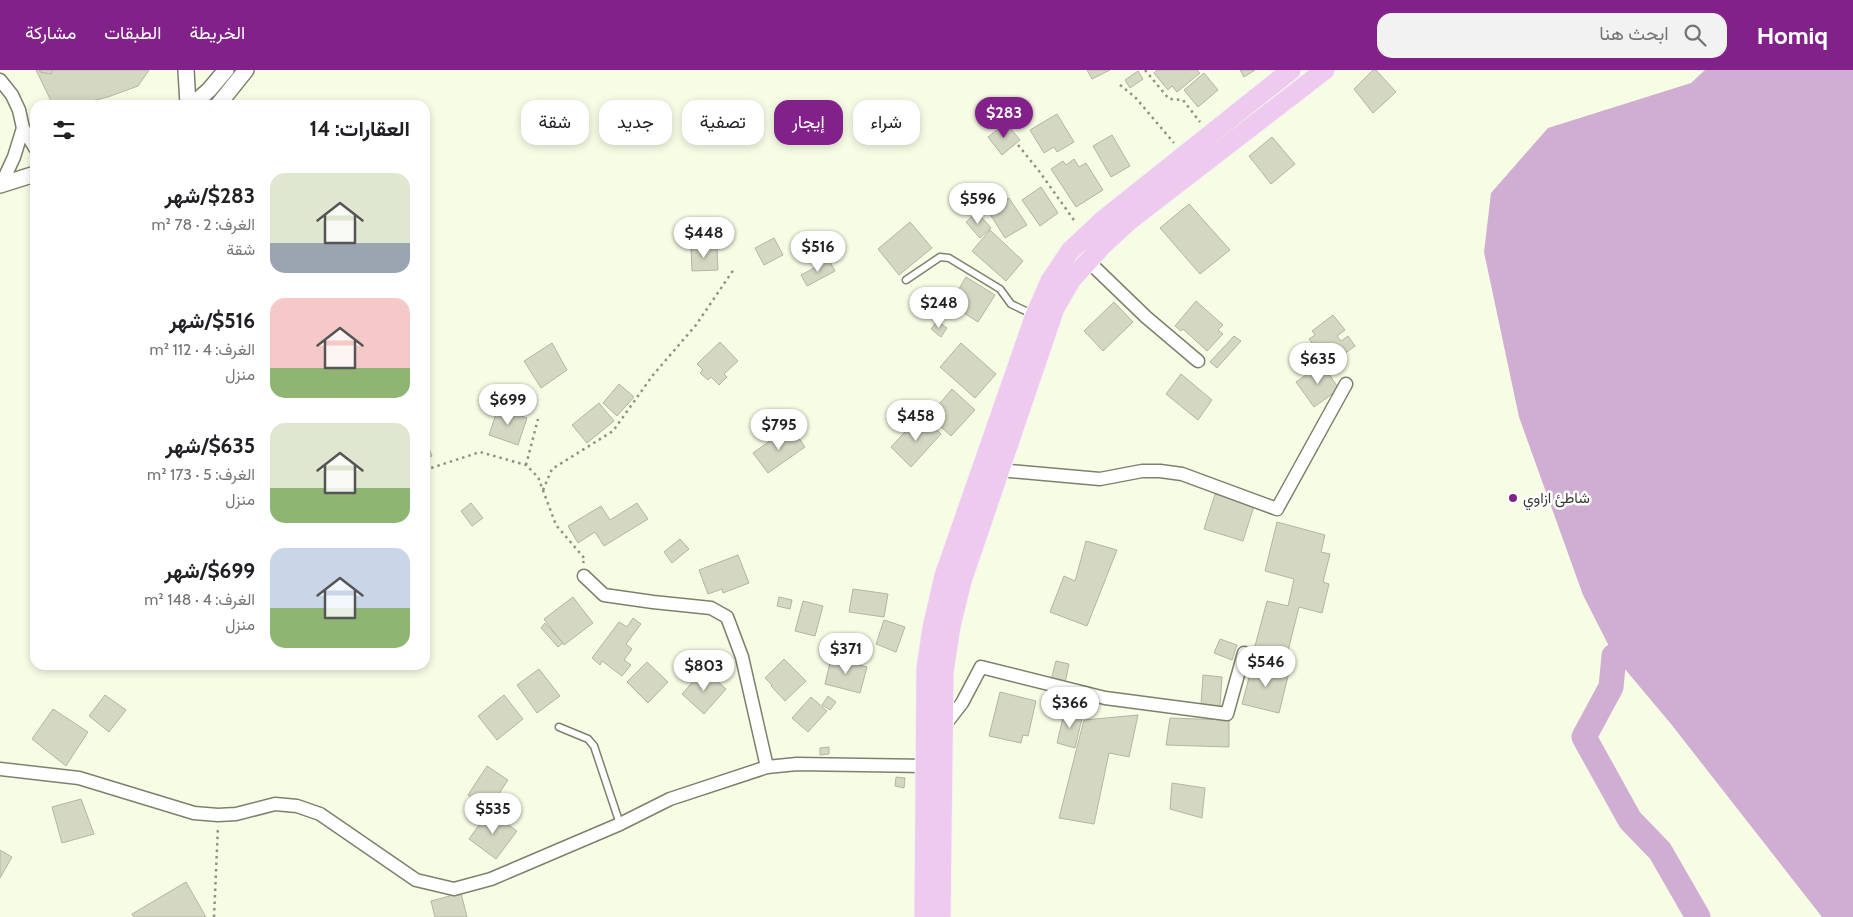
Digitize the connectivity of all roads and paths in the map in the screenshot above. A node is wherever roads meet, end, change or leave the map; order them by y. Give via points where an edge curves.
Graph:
1 (186, 70) edge
2 (226, 70) edge
3 (246, 70) edge
4 (1145, 70) edge
5 (1291, 70) edge
6 (1325, 70) edge
7 (0, 80) edge
8 (1120, 85) dead end
9 (188, 100) edge
10 (198, 100) edge
11 (222, 100) edge
12 (23, 128) junction
13 (1210, 135) junction
14 (30, 140) edge
15 (1018, 145) dead end
16 (1184, 156) junction
17 (30, 176) edge
18 (0, 185) edge
19 (1086, 237) junction
20 (1088, 261) junction
21 (734, 269) dead end
22 (906, 280) dead end
23 (1035, 315) junction
24 (1198, 361) dead end
25 (1346, 384) dead end
26 (538, 419) dead end
27 (526, 465) junction
28 (430, 468) edge
29 (999, 470) junction
30 (543, 490) junction
31 (584, 576) joint
32 (1244, 653) dead end
33 (944, 726) junction
34 (559, 727) dead end
35 (767, 766) junction
36 (926, 766) junction
37 (0, 769) edge
38 (218, 815) junction
39 (620, 824) junction
40 (214, 917) edge
41 (924, 917) edge
42 (941, 917) edge

1 - 9 street
2 - 10 street
3 - 11 street
4 - 13 path via 1169,100 1183,100
5 - 13 main road
6 - 20 main road via 1129,221
7 - 12 street via 12,95
8 - 16 path via 1135,97
12 - 14 street
12 - 18 street via 14,157
13 - 16 main road
15 - 19 path
16 - 19 main road
17 - 18 street
19 - 23 main road via 1070,251 1050,281
20 - 24 street
20 - 29 main road via 1072,279 1055,308
21 - 30 path via 696,325 653,375 613,431 552,469
22 - 23 lane via 940,257 949,258 1000,289 1011,304
23 - 36 main road via 944,576 926,668
25 - 29 street via 1277,509 1182,474 1142,471 1100,479
26 - 27 path
27 - 28 path via 480,452
27 - 30 path via 538,477
29 - 33 main road via 962,581 951,626 944,672
30 - 31 path via 556,524 585,559 579,572
31 - 35 street via 604,595 711,608 727,617 742,657
32 - 33 street via 1227,714 1105,698 981,667 962,703
33 - 42 main road
34 - 39 lane via 588,739 594,746
35 - 36 street
35 - 39 street via 670,799
36 - 41 main road
37 - 38 street via 80,778 194,813
38 - 39 street via 275,804 297,806 320,814 416,880 454,889 490,879
38 - 40 path

